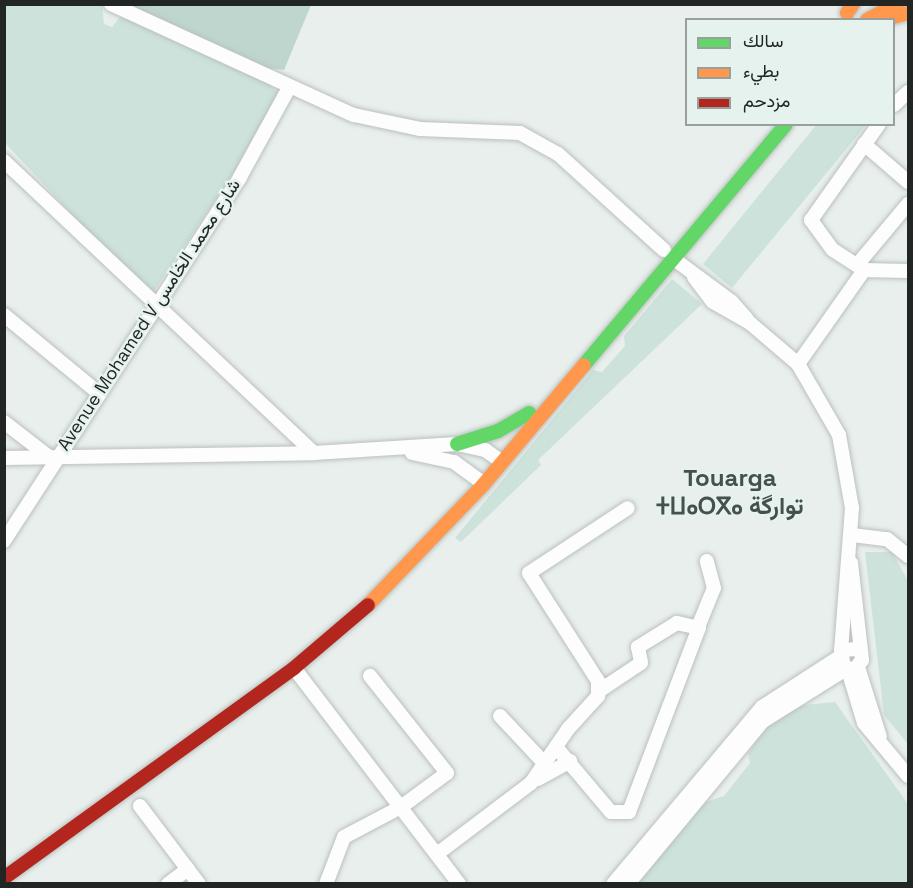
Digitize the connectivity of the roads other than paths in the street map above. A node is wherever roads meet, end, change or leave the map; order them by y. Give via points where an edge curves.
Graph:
1 (111, 4) edge
2 (867, 4) edge
3 (897, 4) edge
4 (909, 13) edge
5 (849, 14) edge
6 (871, 18) edge
7 (890, 18) edge
8 (289, 88) junction
9 (909, 92) edge
10 (895, 104) edge
11 (768, 126) edge
12 (784, 126) edge
13 (878, 126) edge
14 (864, 144) junction
15 (4, 161) edge
16 (909, 182) edge
17 (909, 204) edge
18 (669, 254) junction
19 (861, 268) junction
20 (906, 268) edge
21 (155, 307) junction
22 (4, 315) edge
23 (798, 364) junction
24 (100, 394) junction
25 (529, 413) junction
26 (4, 422) edge
27 (457, 444) junction
28 (393, 448) junction
29 (314, 453) junction
30 (4, 458) edge
31 (498, 459) junction
32 (53, 460) junction
33 (481, 481) junction
34 (628, 508) dead end
35 (852, 535) junction
36 (4, 541) edge
37 (909, 556) edge
38 (849, 558) junction
39 (707, 561) dead end
40 (698, 627) junction
41 (846, 663) junction
42 (294, 668) junction
43 (370, 676) dead end
44 (599, 692) junction
45 (500, 716) dead end
46 (556, 747) junction
47 (570, 761) junction
48 (546, 765) junction
49 (909, 776) edge
50 (531, 783) junction
51 (140, 806) dead end
52 (401, 807) junction
53 (437, 854) junction
54 (188, 869) junction
55 (4, 878) edge
56 (168, 884) edge
57 (199, 884) edge
58 (326, 884) edge
59 (459, 884) edge
60 (613, 884) edge
61 (628, 884) edge

1 - 8 street
2 - 5 main road
3 - 6 main road
4 - 7 main road
8 - 18 street via 374,121 446,131 520,133 558,154
8 - 21 street, Avenue Mohamed V شارع محمد الخامس via 240,177
9 - 10 street
11 - 18 main road
12 - 18 main road
13 - 14 street
14 - 16 street
14 - 19 street via 811,220 819,236
15 - 21 street
17 - 19 street
18 - 23 street via 694,277 732,302
18 - 25 main road
18 - 31 main road
19 - 20 street
19 - 23 street
21 - 24 street, Avenue Mohamed V شارع محمد الخامس
21 - 29 street via 261,398
22 - 24 street
23 - 35 street via 826,407 843,448 851,486
24 - 32 street, Avenue Mohamed V شارع محمد الخامس
25 - 27 main road via 498,431
25 - 31 main road
26 - 32 street
27 - 28 street
27 - 31 street
28 - 29 street
28 - 33 street via 446,459
29 - 32 street
30 - 32 street
31 - 33 main road
32 - 36 street, Avenue Mohamed V شارع محمد الخامس
33 - 42 main road via 385,590
34 - 44 street via 529,573 598,681
35 - 37 street via 887,539
35 - 38 street
38 - 41 street
38 - 41 street via 862,660
39 - 40 street via 714,588
40 - 44 street via 677,623 638,647 641,663
40 - 47 street via 633,809 623,814 610,812
41 - 49 street via 883,744
41 - 60 street via 762,707
41 - 61 street via 764,721
42 - 52 street
42 - 55 main road
43 - 52 street via 447,770 444,778
44 - 46 street
45 - 48 street
46 - 47 street
46 - 48 street
47 - 50 street
48 - 50 street
50 - 53 street
51 - 54 street
52 - 53 street
52 - 58 street via 344,837
53 - 59 street
54 - 56 street
54 - 57 street

